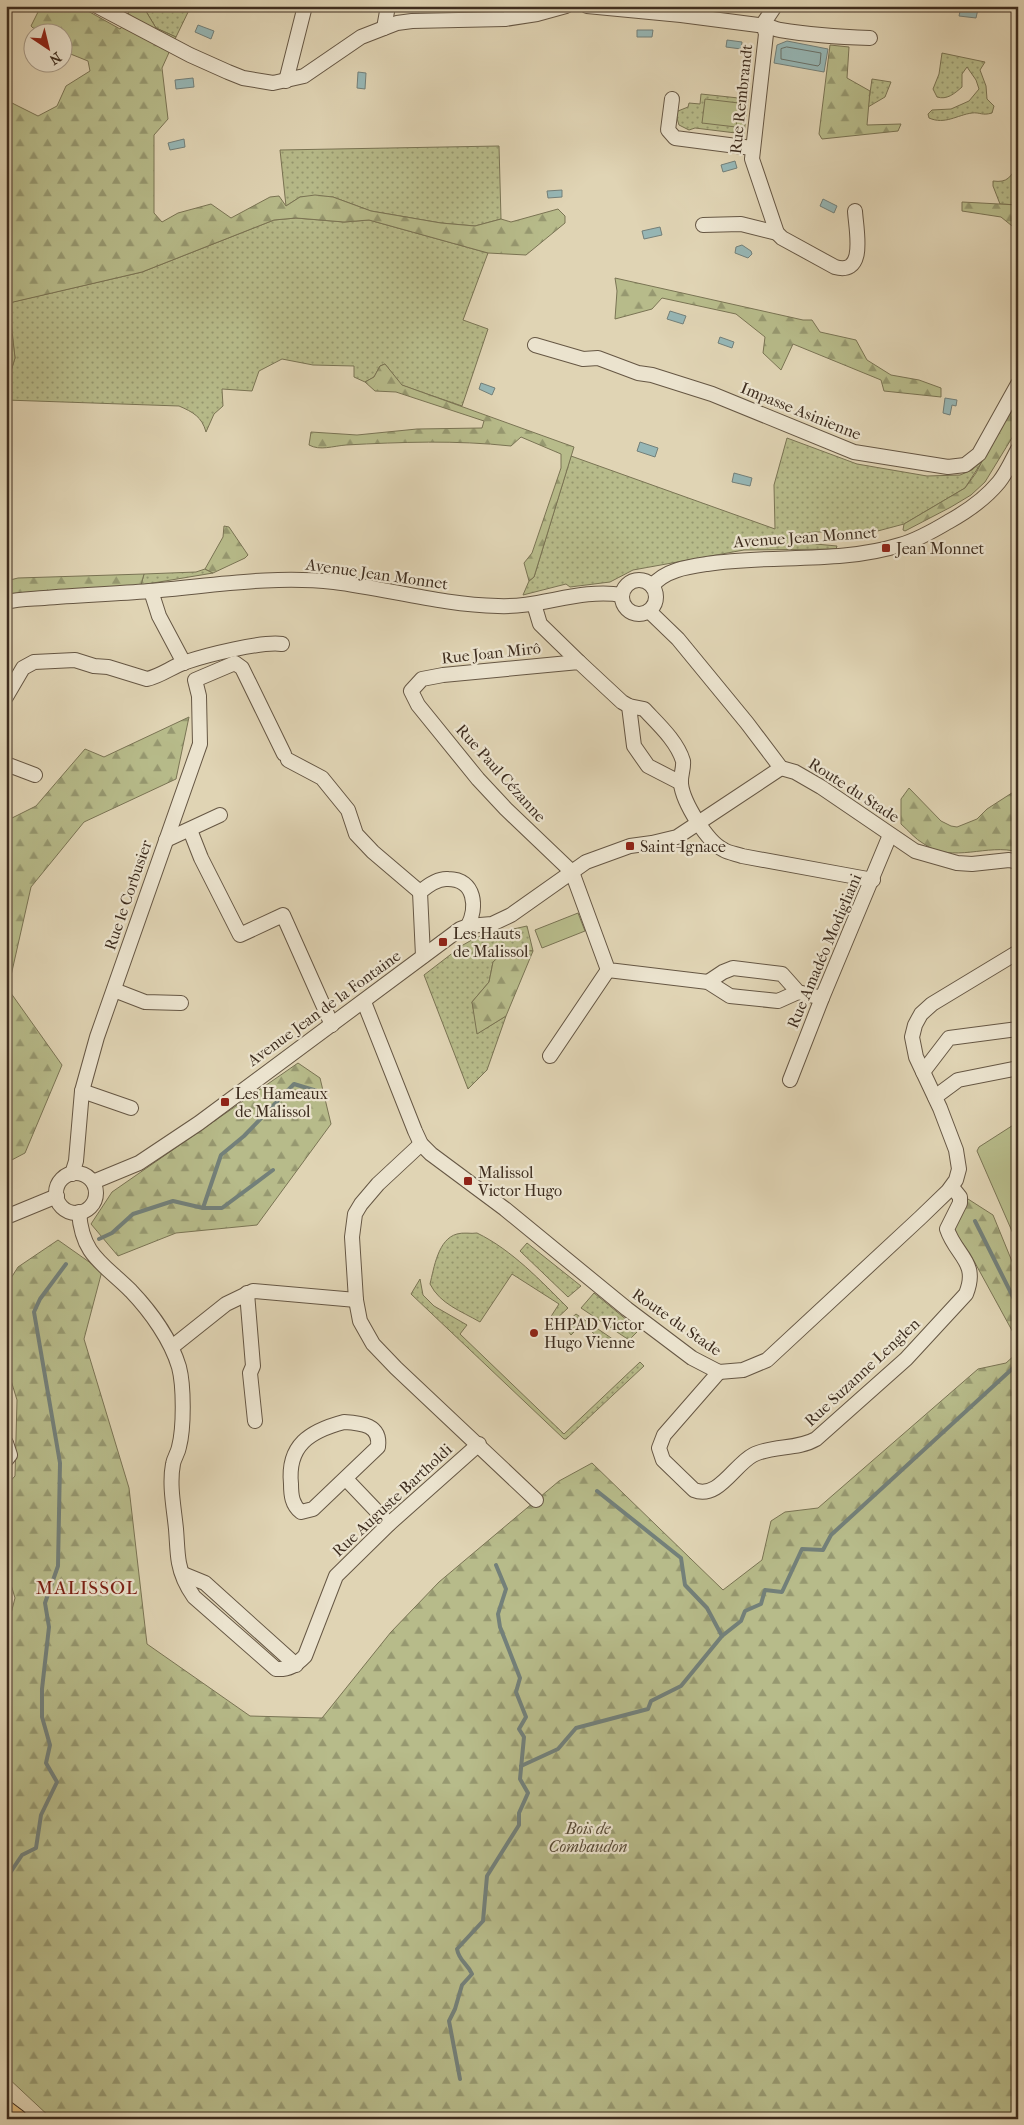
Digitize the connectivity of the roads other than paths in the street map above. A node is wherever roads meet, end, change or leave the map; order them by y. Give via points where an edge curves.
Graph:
1 (97, 6) edge
2 (305, 6) edge
3 (388, 6) edge
4 (566, 6) edge
5 (587, 6) edge
6 (775, 6) edge
7 (763, 24) junction
8 (384, 28) junction
9 (870, 38) dead end
10 (286, 81) junction
11 (672, 99) dead end
12 (752, 148) junction
13 (855, 211) dead end
14 (703, 225) dead end
15 (777, 233) junction
16 (535, 345) dead end
17 (1018, 384) edge
18 (1018, 449) edge
19 (652, 586) junction
20 (151, 591) junction
21 (622, 595) junction
22 (6, 602) edge
23 (534, 604) junction
24 (649, 611) junction
25 (282, 644) dead end
26 (579, 662) junction
27 (184, 663) junction
28 (411, 691) joint
29 (6, 697) edge
30 (628, 706) junction
31 (6, 764) edge
32 (780, 768) junction
33 (35, 775) dead end
34 (681, 783) junction
35 (220, 816) dead end
36 (699, 822) junction
37 (190, 830) junction
38 (890, 835) junction
39 (166, 840) junction
40 (1018, 862) edge
41 (572, 872) junction
42 (873, 880) junction
43 (420, 892) junction
44 (468, 926) junction
45 (1018, 952) edge
46 (423, 956) junction
47 (608, 970) junction
48 (708, 982) junction
49 (114, 990) junction
50 (798, 992) junction
51 (822, 998) junction
52 (364, 1002) junction
53 (181, 1003) dead end
54 (332, 1025) junction
55 (1018, 1029) edge
56 (550, 1056) dead end
57 (1018, 1068) edge
58 (923, 1072) junction
59 (790, 1080) dead end
60 (82, 1091) junction
61 (935, 1097) junction
62 (131, 1108) dead end
63 (421, 1144) junction
64 (72, 1174) junction
65 (93, 1182) junction
66 (952, 1187) junction
67 (57, 1196) junction
68 (79, 1212) junction
69 (6, 1217) edge
70 (248, 1293) junction
71 (356, 1300) junction
72 (172, 1347) junction
73 (719, 1372) junction
74 (255, 1421) dead end
75 (6, 1443) edge
76 (479, 1444) junction
77 (6, 1460) edge
78 (346, 1480) junction
79 (536, 1500) dead end
80 (389, 1524) junction

1 - 10 street via 190,55 243,78
2 - 10 street
3 - 8 street
4 - 8 street via 505,19 412,21
5 - 7 street
6 - 7 street
7 - 9 street via 785,31
7 - 12 street, Rue Rembrandt via 766,34
8 - 10 street via 361,38 304,76
11 - 12 street via 670,135
12 - 15 street, Rue Rembrandt via 753,166
13 - 15 street via 858,255 854,264 843,270
14 - 15 street via 741,224
16 - 17 street, Impasse Asinienne via 583,359 598,358 638,374 652,375 712,394 854,452 948,467 965,465 979,454
18 - 19 street, Avenue Jean Monnet via 1000,480 978,503 940,527 901,545 853,553 744,559 700,565 666,574
19 - 21 street via 644,580 634,580
19 - 24 street via 656,594 655,604
20 - 22 street, Avenue Jean Monnet
20 - 23 street, Avenue Jean Monnet via 291,580 334,582 469,604
20 - 27 street via 159,616
21 - 23 street, Avenue Jean Monnet via 583,594
21 - 24 street via 623,605 630,612 640,614
23 - 26 street, Rue Joan Mirô via 543,628
24 - 32 street via 678,639
25 - 27 street via 251,647
26 - 28 street, Rue Joan Mirô via 443,675 422,679
26 - 30 street, Rue Joan Mirô
27 - 29 street via 142,679 75,660 34,662 24,668
28 - 41 street, Rue Paul Cézanne via 418,705 478,779
30 - 34 street via 634,746 648,766
30 - 34 street, Rue Joan Mirô via 644,709 671,738 683,762
31 - 33 street
32 - 36 street
32 - 38 street, Route du Stade via 795,772 821,787
34 - 36 street, Rue Joan Mirô via 684,798
35 - 37 street
36 - 41 street via 677,836 608,853
36 - 42 street, Rue Joan Mirô via 711,840 725,851
37 - 39 street
37 - 54 street via 240,935 283,915
38 - 40 street, Route du Stade via 915,851 943,860 972,864
38 - 42 street, Rue Amadéo Modigliani
39 - 43 street, Rue le Corbusier via 200,744 199,696 195,680 235,664 242,668 286,757 322,778 348,810 356,834
39 - 49 street, Rue le Corbusier
41 - 44 street via 511,915 492,924
41 - 47 street
42 - 51 street, Rue Amadéo Modigliani
43 - 44 street via 448,878 466,886 473,896 474,905 474,916
43 - 46 street, Avenue Jean de la Fontaine
44 - 46 street, Avenue Jean de la Fontaine
45 - 58 street via 920,1014 912,1037
46 - 52 street, Avenue Jean de la Fontaine
47 - 48 street
47 - 56 street
48 - 50 street via 730,996 746,998 778,1001
48 - 50 street via 732,968 782,974
49 - 53 street via 145,1002
49 - 60 street, Rue le Corbusier
50 - 51 street
51 - 59 street, Rue Amadéo Modigliani
52 - 54 street, Avenue Jean de la Fontaine
52 - 63 street
54 - 65 street, Avenue Jean de la Fontaine via 161,1149
55 - 58 street via 949,1038
57 - 61 street via 958,1080
58 - 61 street
60 - 62 street
60 - 64 street, Rue le Corbusier
61 - 66 street via 956,1150 958,1169
63 - 71 street, Rue Auguste Bartholdi via 378,1184 355,1214 352,1237
63 - 73 street, Route du Stade via 627,1309 692,1358
64 - 65 street via 82,1174
64 - 67 street via 62,1180
65 - 68 street via 94,1200 87,1209
66 - 73 street, Route du Stade via 767,1360 744,1370
66 - 73 street, Rue Suzanne Lenglen via 960,1197 960,1203 947,1229 969,1266 970,1284 966,1294 906,1359 816,1439 804,1445 753,1455 716,1488 699,1493 663,1460 659,1448 664,1435
67 - 68 street via 62,1207
67 - 69 street
68 - 72 street via 86,1244 99,1262 132,1292
70 - 71 street via 263,1290
70 - 72 street via 226,1304
70 - 74 street
71 - 76 street, Rue Auguste Bartholdi via 360,1320 374,1344
72 - 80 street, Rue Auguste Bartholdi via 180,1370 183,1418 172,1482 179,1564 194,1597 276,1669 285,1670 305,1656 336,1576
75 - 77 street via 10,1455
76 - 79 street, Rue Auguste Bartholdi
76 - 80 street, Rue Auguste Bartholdi
78 - 78 street via 313,1509 301,1512 292,1498 290,1479 292,1460 298,1446 310,1435 330,1425 344,1422 372,1427 377,1432 378,1447
78 - 80 street

